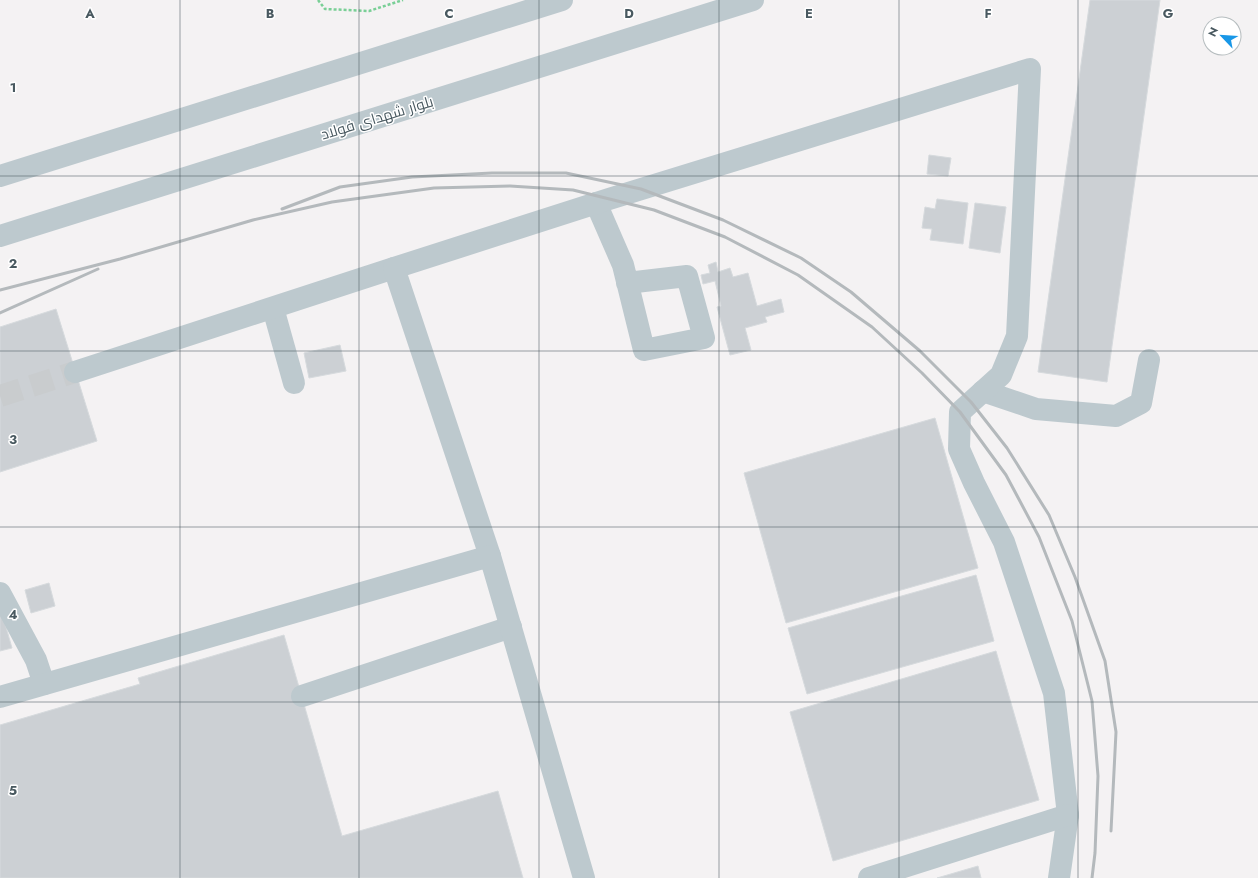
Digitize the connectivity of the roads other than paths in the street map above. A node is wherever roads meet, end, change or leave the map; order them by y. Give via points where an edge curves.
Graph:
1 (562, 0) edge
2 (753, 0) edge
3 (0, 176) edge
4 (596, 204) junction
5 (0, 236) edge
6 (394, 268) junction
7 (627, 283) dead end
8 (273, 308) junction
9 (1149, 360) dead end
10 (75, 372) tunnel mouth
11 (294, 383) dead end
12 (983, 391) junction
13 (490, 556) junction
14 (0, 593) edge
15 (511, 627) junction
16 (44, 684) junction
17 (302, 696) dead end
18 (0, 697) edge
19 (1068, 815) junction
20 (584, 878) edge
21 (869, 878) edge
22 (1059, 878) edge

1 - 3 street
2 - 5 street, بلوار شهدای فولاد
4 - 6 street
4 - 7 street via 623,265
4 - 12 street via 1030,69 1017,336 1001,374
6 - 8 street
6 - 13 street
8 - 10 street
8 - 11 street
9 - 12 street via 1140,403 1116,416 1036,409
12 - 19 street via 960,412 959,448 1004,542 1054,693
13 - 15 street
13 - 16 street
14 - 16 street via 36,660
15 - 17 street
15 - 20 street
16 - 18 street
19 - 21 street
19 - 22 street

